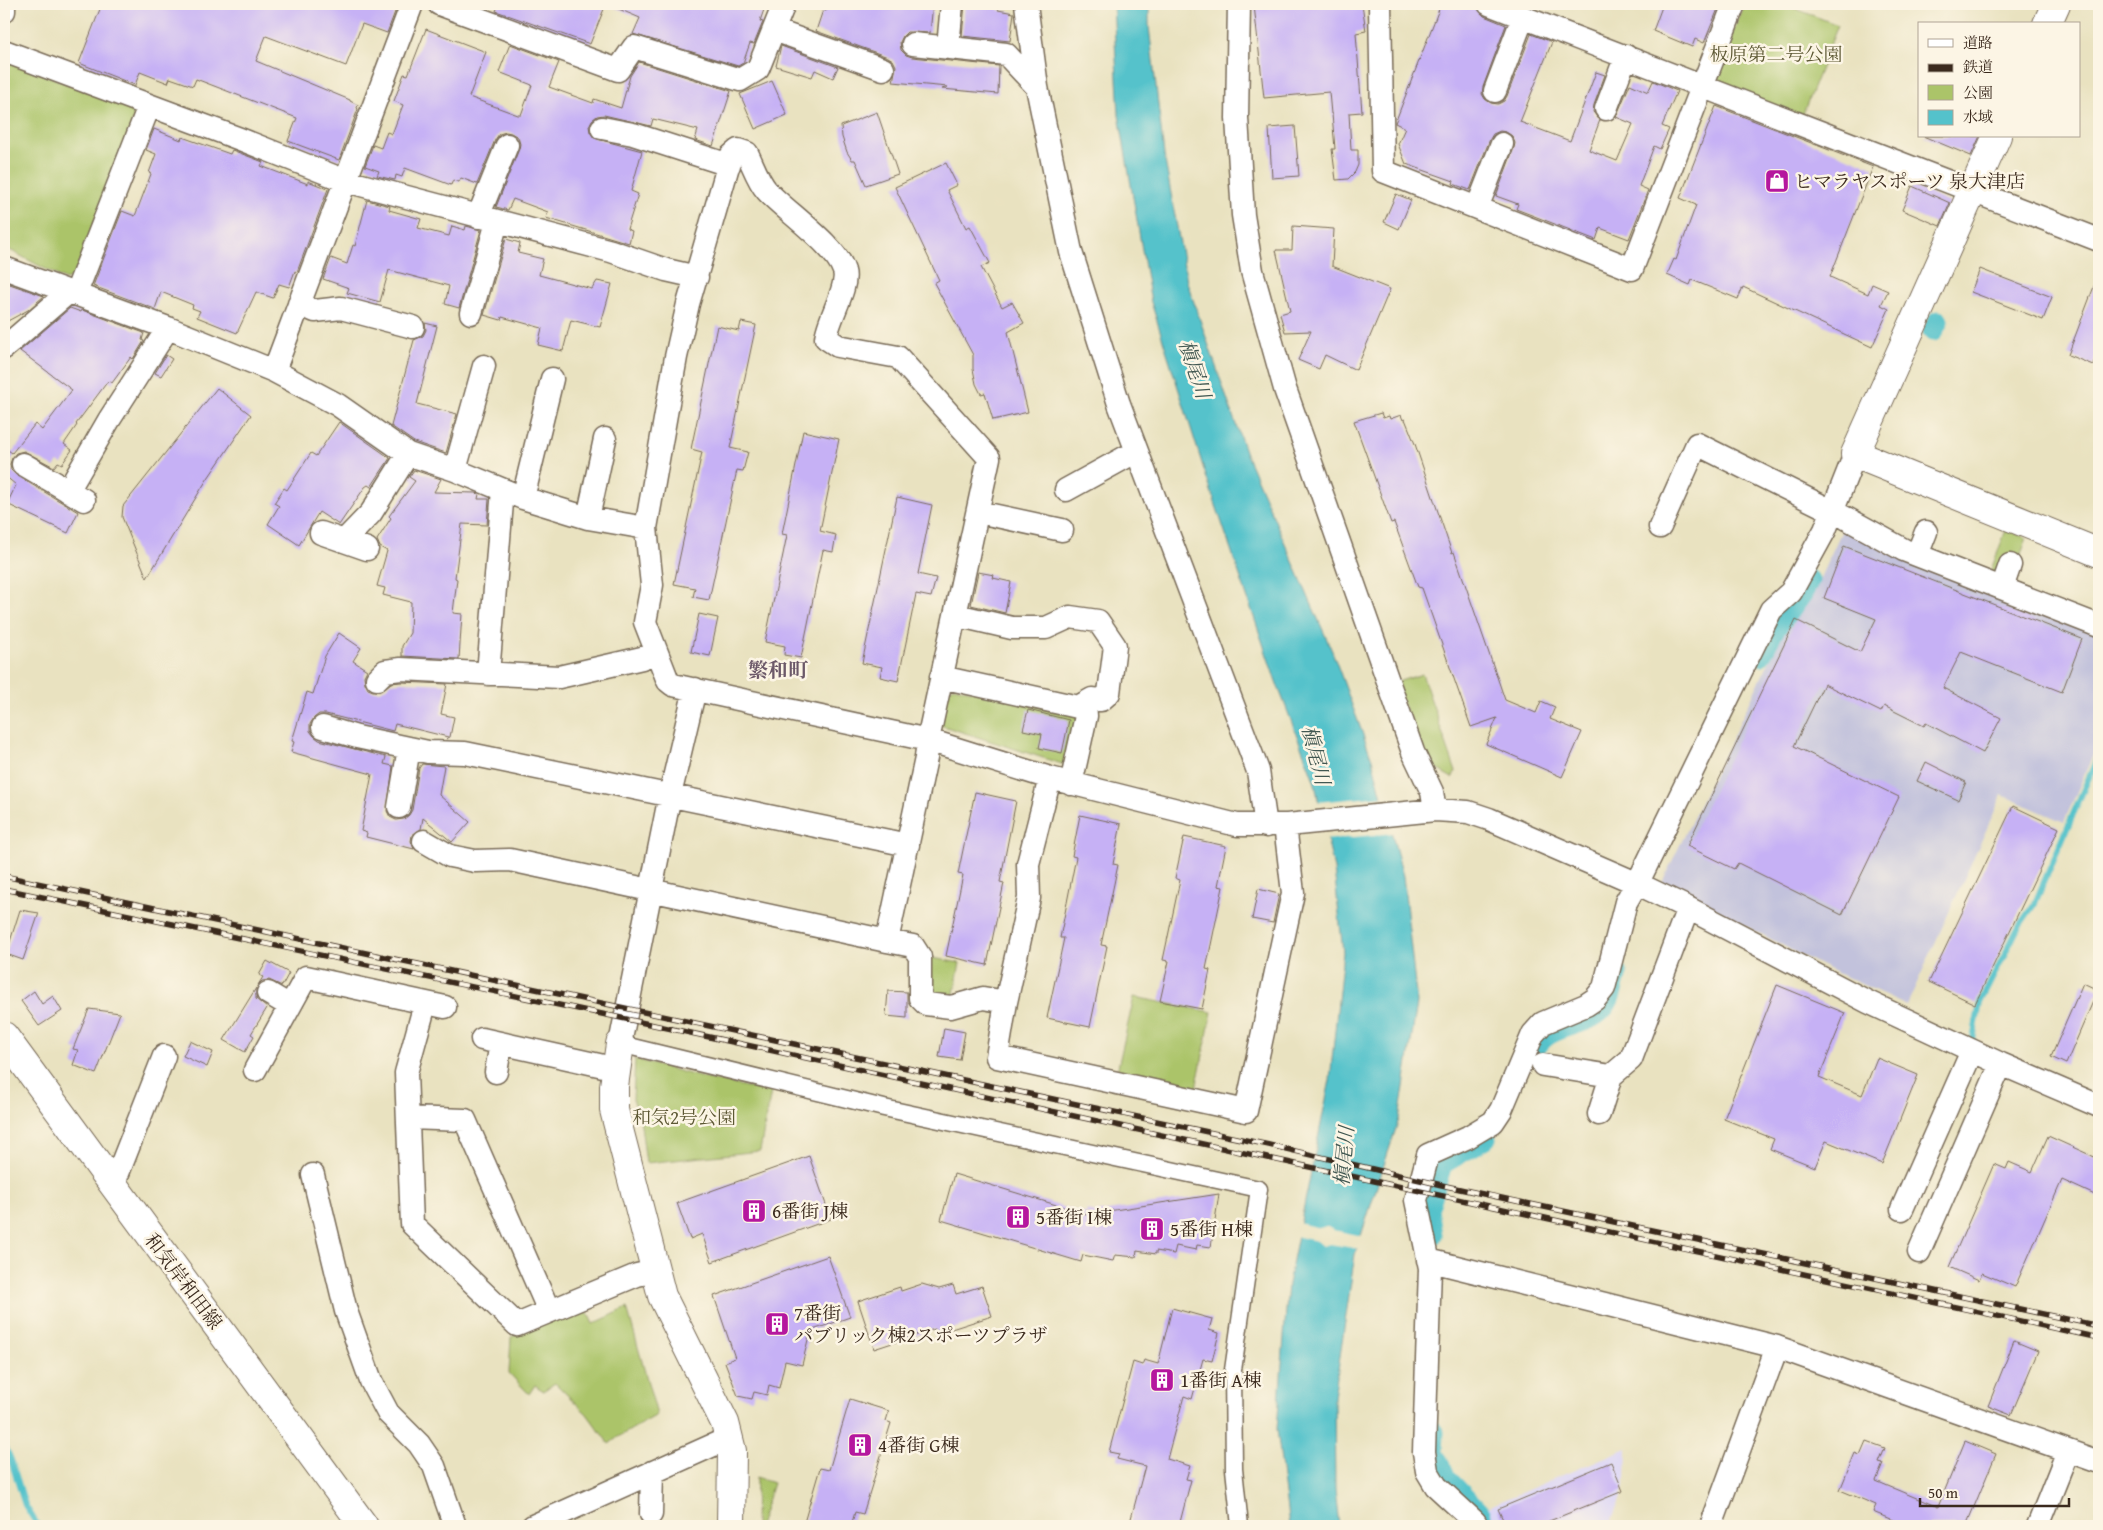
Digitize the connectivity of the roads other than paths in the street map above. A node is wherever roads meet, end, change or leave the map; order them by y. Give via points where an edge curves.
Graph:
1 (4, 4) edge
2 (412, 4) edge
3 (439, 4) edge
4 (784, 4) edge
5 (952, 4) edge
6 (1026, 4) edge
7 (1239, 4) edge
8 (1380, 4) edge
9 (1489, 4) edge
10 (1734, 4) edge
11 (2056, 4) edge
12 (4, 12) edge
13 (1523, 16) junction
14 (2048, 22) edge
15 (774, 30) junction
16 (913, 44) dead end
17 (948, 47) junction
18 (4, 51) edge
19 (1626, 56) junction
20 (883, 69) dead end
21 (1703, 86) junction
22 (1037, 87) junction
23 (1495, 91) dead end
24 (149, 106) junction
25 (1606, 109) dead end
26 (602, 128) dead end
27 (1996, 138) edge
28 (1502, 144) dead end
29 (506, 145) dead end
30 (729, 165) junction
31 (346, 181) junction
32 (1973, 191) junction
33 (1477, 208) junction
34 (488, 220) junction
35 (2099, 240) edge
36 (4, 268) edge
37 (697, 277) junction
38 (73, 292) junction
39 (300, 304) junction
40 (471, 313) dead end
41 (413, 327) dead end
42 (168, 328) junction
43 (4, 348) edge
44 (484, 366) dead end
45 (274, 371) junction
46 (552, 378) dead end
47 (605, 439) dead end
48 (1137, 453) junction
49 (408, 454) junction
50 (1855, 454) junction
51 (23, 464) dead end
52 (454, 470) junction
53 (1066, 490) dead end
54 (513, 494) junction
55 (978, 512) junction
56 (1838, 514) junction
57 (588, 518) junction
58 (1660, 526) dead end
59 (646, 528) junction
60 (1926, 532) dead end
61 (321, 533) dead end
62 (1048, 534) dead end
63 (344, 541) junction
64 (367, 549) dead end
65 (2099, 553) edge
66 (1917, 555) junction
67 (2010, 565) dead end
68 (2002, 588) junction
69 (956, 615) junction
70 (2099, 626) edge
71 (656, 652) junction
72 (488, 674) junction
73 (941, 677) junction
74 (378, 679) dead end
75 (694, 689) junction
76 (1085, 703) junction
77 (323, 727) dead end
78 (928, 740) junction
79 (409, 748) junction
80 (1050, 778) junction
81 (1071, 784) junction
82 (670, 795) junction
83 (399, 806) dead end
84 (1430, 810) junction
85 (1279, 825) junction
86 (424, 842) dead end
87 (908, 845) junction
88 (1644, 887) junction
89 (651, 892) junction
90 (1688, 908) junction
91 (887, 941) junction
92 (268, 993) dead end
93 (1006, 1002) junction
94 (290, 1006) junction
95 (5, 1040) edge
96 (1972, 1051) junction
97 (164, 1056) dead end
98 (618, 1056) junction
99 (2000, 1064) junction
100 (1543, 1065) dead end
101 (255, 1070) dead end
102 (496, 1072) dead end
103 (1611, 1076) junction
104 (2099, 1106) edge
105 (1599, 1114) dead end
106 (408, 1118) junction
107 (313, 1175) dead end
108 (113, 1186) junction
109 (1902, 1209) dead end
110 (1919, 1252) dead end
111 (1435, 1263) junction
112 (655, 1271) junction
113 (549, 1312) junction
114 (1777, 1347) junction
115 (729, 1438) junction
116 (2068, 1451) junction
117 (2099, 1462) edge
118 (652, 1472) junction
119 (651, 1514) dead end
120 (364, 1526) edge
121 (455, 1526) edge
122 (533, 1526) edge
123 (731, 1526) edge
124 (1240, 1526) edge
125 (1477, 1526) edge
126 (1711, 1526) edge
127 (2038, 1526) edge

1 - 12 street
2 - 31 street
3 - 15 street via 618,70 634,47 740,80 758,69
4 - 15 street
5 - 17 street
6 - 22 street
7 - 84 street via 1237,118 1243,215 1252,271 1285,389 1413,752 1432,792
8 - 33 street via 1384,171
9 - 13 street
10 - 21 street
11 - 14 street
13 - 19 street
13 - 23 street
15 - 20 street
16 - 17 street
17 - 22 street via 1006,54
18 - 24 street
19 - 21 street
19 - 25 street
21 - 32 street
21 - 33 street via 1632,268
22 - 48 street via 1071,252
24 - 31 street
24 - 38 street
26 - 30 street via 633,134
27 - 32 street
28 - 33 street
29 - 34 street
30 - 37 street
30 - 55 street via 731,156 738,150 747,153 765,190 837,259 844,272 844,286 826,338 838,346 898,357 989,458
31 - 34 street
31 - 39 street
32 - 35 street
32 - 50 street
34 - 37 street
34 - 40 street
36 - 38 street
37 - 59 street via 667,399
38 - 42 street
38 - 43 street
39 - 41 street via 315,311 341,308
39 - 45 street
42 - 45 street
42 - 51 street via 101,414 76,496
44 - 52 street
45 - 49 street via 338,406
46 - 54 street
47 - 57 street
48 - 53 street
48 - 85 street
49 - 52 street
49 - 63 street via 370,513
50 - 56 street
50 - 65 street
52 - 54 street
54 - 57 street
54 - 72 street
55 - 62 street
55 - 69 street
56 - 58 street via 1734,473 1697,444 1663,495
56 - 66 street
56 - 88 street via 1825,530 1792,592 1771,610 1642,874
57 - 59 street
59 - 71 street via 652,585 645,622
60 - 66 street
61 - 63 street
63 - 64 street
66 - 68 street
67 - 68 street
68 - 70 street
69 - 73 street
69 - 76 street via 1012,628 1046,628 1070,617 1098,621 1114,646 1109,693 1101,700 1092,699
71 - 72 street via 559,677
71 - 75 street via 668,681
72 - 74 street via 401,669 385,671
73 - 76 street via 1078,707
73 - 78 street
75 - 78 street
75 - 82 street
76 - 81 street via 1086,716
77 - 79 street
78 - 80 street
78 - 87 street
79 - 82 street via 428,752 465,752
79 - 83 street
80 - 81 street
80 - 93 street via 1028,864 1030,898
81 - 85 street via 1237,825
82 - 87 street
82 - 89 street
84 - 85 street
84 - 88 street via 1468,812 1489,818
85 - 93 street via 1293,893 1246,1111 997,1057
86 - 89 street via 450,856 475,861 510,860
87 - 91 street
88 - 90 street
88 - 111 street via 1626,902 1604,988 1586,1005 1543,1023 1533,1034 1493,1122 1428,1155 1416,1200
89 - 91 street
89 - 98 street
90 - 96 street via 1868,1002
90 - 103 street via 1631,1060
91 - 93 street via 913,946 920,957 920,998 926,1004 951,1008 982,998
92 - 94 street
94 - 101 street
94 - 106 street via 306,977 435,1005 406,1074
95 - 108 street, 和気岸和田線
96 - 99 street
96 - 109 street
97 - 108 street via 159,1095
98 - 102 street via 491,1041
98 - 112 street via 614,1110
98 - 124 street via 639,1050 884,1108 1259,1188 1233,1370 1234,1469
99 - 104 street
99 - 110 street
100 - 103 street
103 - 105 street
106 - 113 street via 465,1120
106 - 113 street via 412,1224 516,1325
107 - 121 street via 346,1311 371,1382 388,1413 419,1444 434,1466
108 - 120 street, 和気岸和田線
111 - 114 street
111 - 125 street via 1430,1268 1424,1452 1427,1471 1436,1486
112 - 113 street via 637,1274
112 - 115 street via 664,1302 725,1423
114 - 116 street
114 - 126 street
115 - 118 street
115 - 123 street via 732,1451
116 - 117 street
116 - 127 street
118 - 119 street
118 - 122 street

